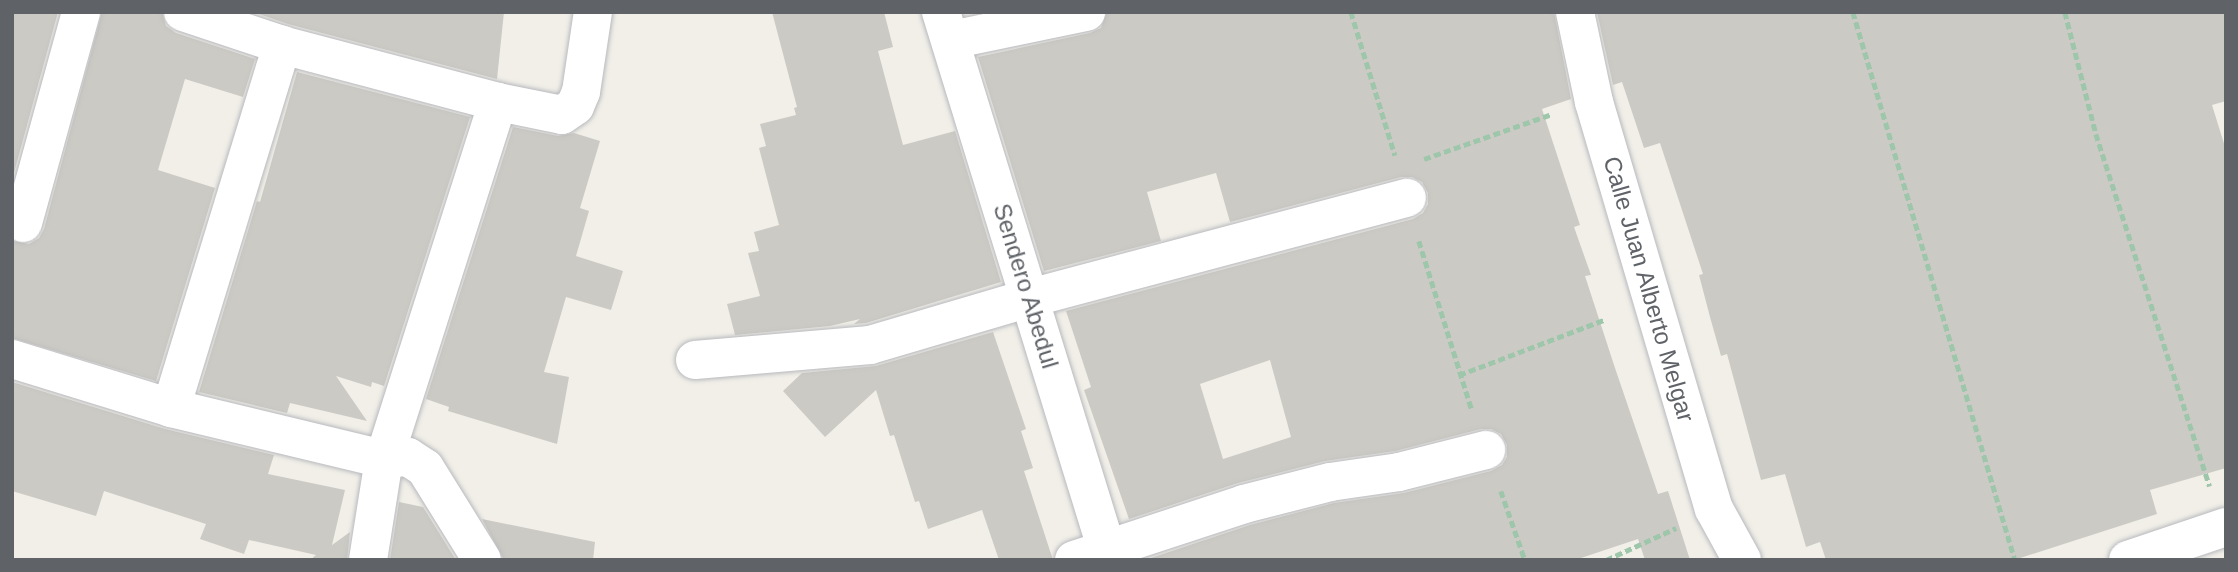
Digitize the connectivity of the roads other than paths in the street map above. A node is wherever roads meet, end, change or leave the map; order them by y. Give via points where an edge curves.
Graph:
1 (81, 12) edge
2 (183, 12) edge
3 (593, 12) edge
4 (1086, 12) edge
5 (1575, 12) edge
6 (946, 26) edge
7 (282, 45) junction
8 (498, 102) junction
9 (1403, 183) road end
10 (23, 223) dead end
11 (1030, 298) junction
12 (12, 359) edge
13 (695, 360) dead end
14 (171, 408) junction
15 (1486, 450) road end
16 (384, 459) junction
17 (2225, 527) edge
18 (1097, 557) edge
19 (368, 560) edge
20 (482, 560) edge
21 (1742, 560) edge
22 (2128, 560) edge

1 - 10 street
2 - 7 street
3 - 8 street via 575,106 562,115
4 - 6 street
5 - 21 street, Calle Juan Alberto Melgar via 1594,102 1714,509
6 - 11 street, Sendero Abedul
7 - 8 street
7 - 14 street
8 - 16 street
9 - 11 street
11 - 13 street via 870,345
11 - 18 street, Sendero Abedul
12 - 14 street
14 - 16 street
15 - 18 street via 1244,504
16 - 19 street
16 - 20 street via 408,457 425,468
17 - 22 street

